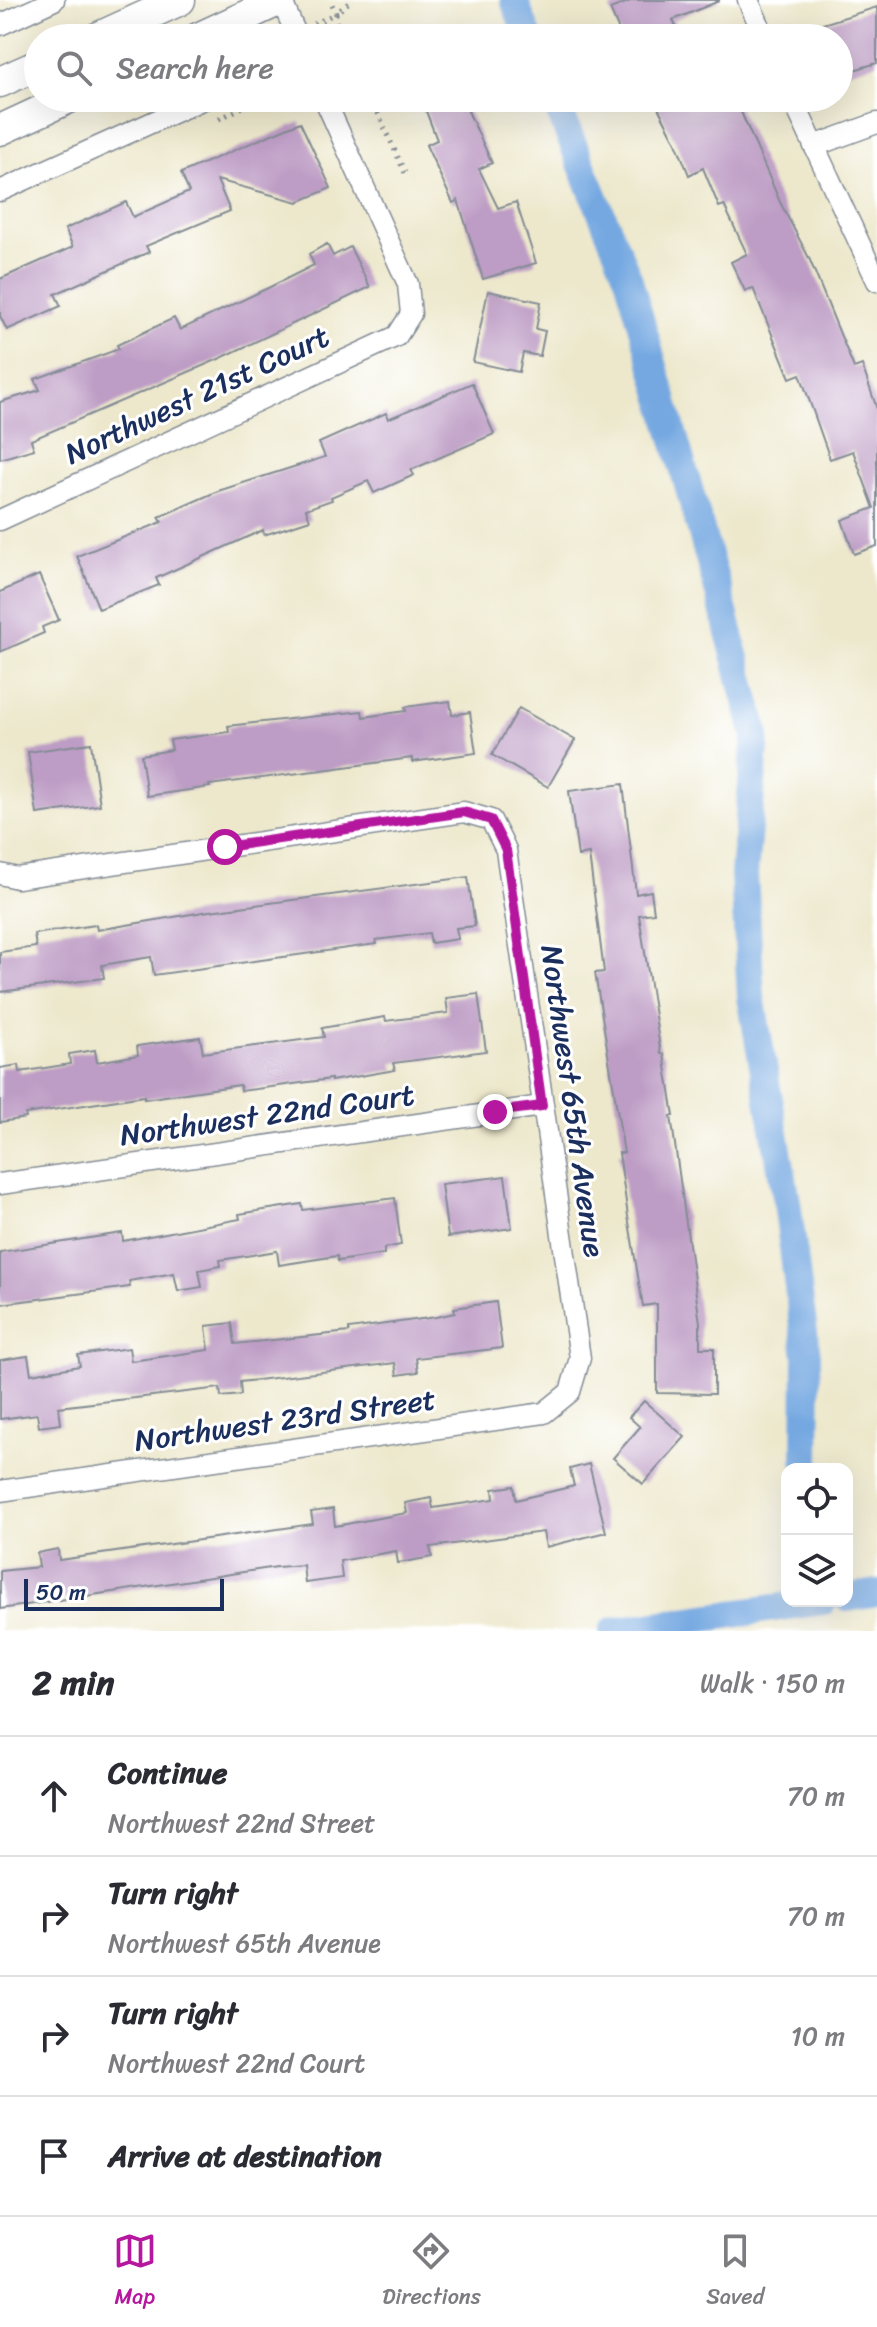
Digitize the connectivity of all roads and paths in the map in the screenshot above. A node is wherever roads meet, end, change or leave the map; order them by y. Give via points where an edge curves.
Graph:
1 (54, 0) edge
2 (180, 0) edge
3 (281, 0) edge
4 (352, 0) edge
5 (748, 0) edge
6 (128, 24) edge
7 (229, 24) edge
8 (292, 24) edge
9 (337, 24) edge
10 (759, 24) edge
11 (0, 25) edge
12 (24, 71) edge
13 (0, 82) edge
14 (39, 112) edge
15 (175, 112) edge
16 (233, 112) edge
17 (330, 112) edge
18 (377, 112) edge
19 (798, 112) edge
20 (213, 122) dead end
21 (877, 123) edge
22 (0, 130) edge
23 (814, 146) junction
24 (405, 173) dead end
25 (0, 191) edge
26 (877, 281) edge
27 (0, 520) edge
28 (0, 874) edge
29 (542, 1106) junction
30 (0, 1184) edge
31 (570, 1392) joint
32 (0, 1491) edge

1 - 11 street
2 - 6 main road
3 - 7 main road
3 - 8 street
4 - 9 path via 336,13
5 - 10 street
12 - 13 main road
14 - 22 main road
15 - 25 street
16 - 20 path
17 - 27 street, Northwest 21st Court via 408,284 411,314 397,336
18 - 24 path
19 - 23 street
21 - 23 street
23 - 26 street
28 - 29 street, Northwest 65th Avenue via 17,878 464,812 491,820 506,850
29 - 30 street, Northwest 22nd Court
29 - 31 street, Northwest 65th Avenue via 580,1358
31 - 32 street, Northwest 23rd Street via 544,1413

